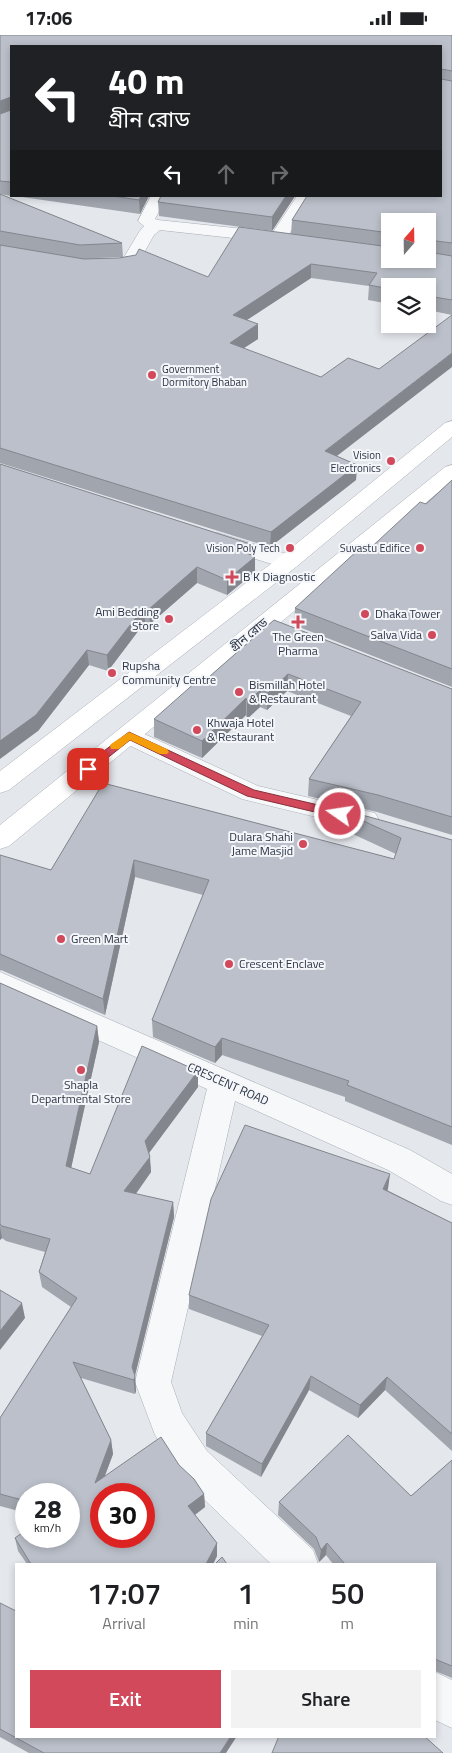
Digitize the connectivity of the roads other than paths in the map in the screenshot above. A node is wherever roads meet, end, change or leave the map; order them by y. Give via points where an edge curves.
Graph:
1 (158, 197) edge
2 (304, 197) edge
3 (156, 225) junction
4 (278, 238) junction
5 (296, 241) edge
6 (89, 266) edge
7 (452, 427) edge
8 (452, 471) edge
9 (195, 533) edge
10 (288, 562) junction
11 (264, 622) junction
12 (291, 633) edge
13 (129, 735) junction
14 (0, 784) edge
15 (385, 826) edge
16 (0, 839) edge
17 (0, 983) edge
18 (224, 1082) junction
19 (452, 1191) edge
20 (298, 1563) edge
21 (436, 1693) edge
22 (452, 1708) edge

1 - 3 street via 146,221
2 - 4 street
3 - 4 street
3 - 6 street via 147,232 130,263 114,267
4 - 5 street
7 - 10 main road
8 - 11 main road, গ্রীন রোড
9 - 10 street
10 - 14 main road
11 - 12 street
11 - 13 main road, গ্রীন রোড
13 - 15 street via 251,793
13 - 16 main road, গ্রীন রোড
17 - 18 street, CRESCENT ROAD
18 - 19 street, CRESCENT ROAD via 399,1160
18 - 20 street via 153,1381 168,1423 194,1464
21 - 22 street

